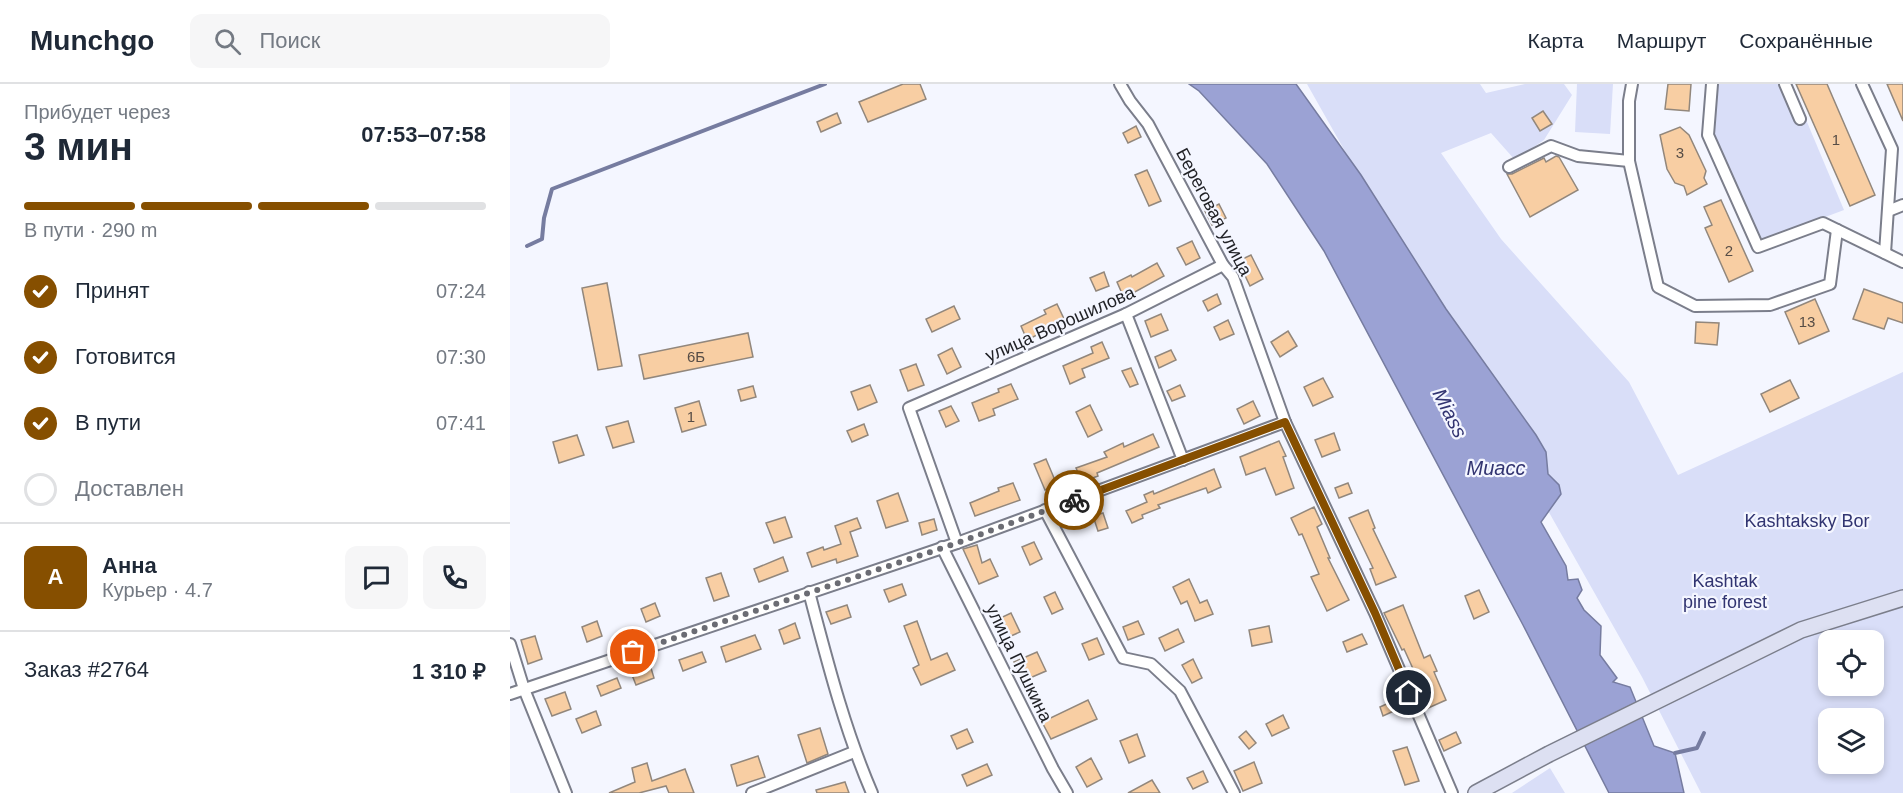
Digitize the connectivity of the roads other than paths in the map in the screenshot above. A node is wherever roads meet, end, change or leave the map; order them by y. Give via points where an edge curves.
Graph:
1 (1120, 84) edge
2 (1632, 84) edge
3 (1712, 84) edge
4 (1785, 84) edge
5 (1862, 84) edge
6 (1800, 119) dead end
7 (1629, 161) junction
8 (1509, 167) dead end
9 (1903, 205) edge
10 (1888, 211) junction
11 (1837, 230) junction
12 (1884, 253) junction
13 (1903, 262) edge
14 (1223, 265) junction
15 (1126, 314) junction
16 (1285, 422) junction
17 (1183, 460) junction
18 (1045, 510) junction
19 (957, 543) junction
20 (942, 547) junction
21 (809, 592) junction
22 (1903, 598) edge
23 (510, 644) edge
24 (524, 689) junction
25 (510, 694) edge
26 (854, 752) junction
27 (1230, 791) edge
28 (566, 793) edge
29 (752, 793) edge
30 (872, 793) edge
31 (1067, 793) edge
32 (1452, 793) edge
33 (1476, 793) edge

1 - 14 street, Береговая улица via 1148,124
2 - 7 street
3 - 11 street via 1708,135 1758,247 1823,223
4 - 6 street
5 - 10 street via 1892,149
7 - 8 street via 1578,156 1551,146
7 - 11 street via 1658,286 1695,306 1770,305 1830,284
9 - 10 street
10 - 12 street
11 - 12 street
12 - 13 street
14 - 15 street, улица Ворошилова
14 - 16 street, Береговая улица via 1233,277
15 - 17 street
15 - 19 street, улица Ворошилова via 909,408
16 - 17 street
16 - 32 street, Береговая улица via 1375,613
17 - 18 street
18 - 19 street
18 - 27 street via 1123,658 1151,664 1180,691
19 - 20 street
20 - 21 street
20 - 31 street, улица Пушкина
21 - 24 street
21 - 26 street
22 - 33 main road via 1802,630
23 - 24 street
24 - 25 street
24 - 28 street
26 - 29 street
26 - 30 street

